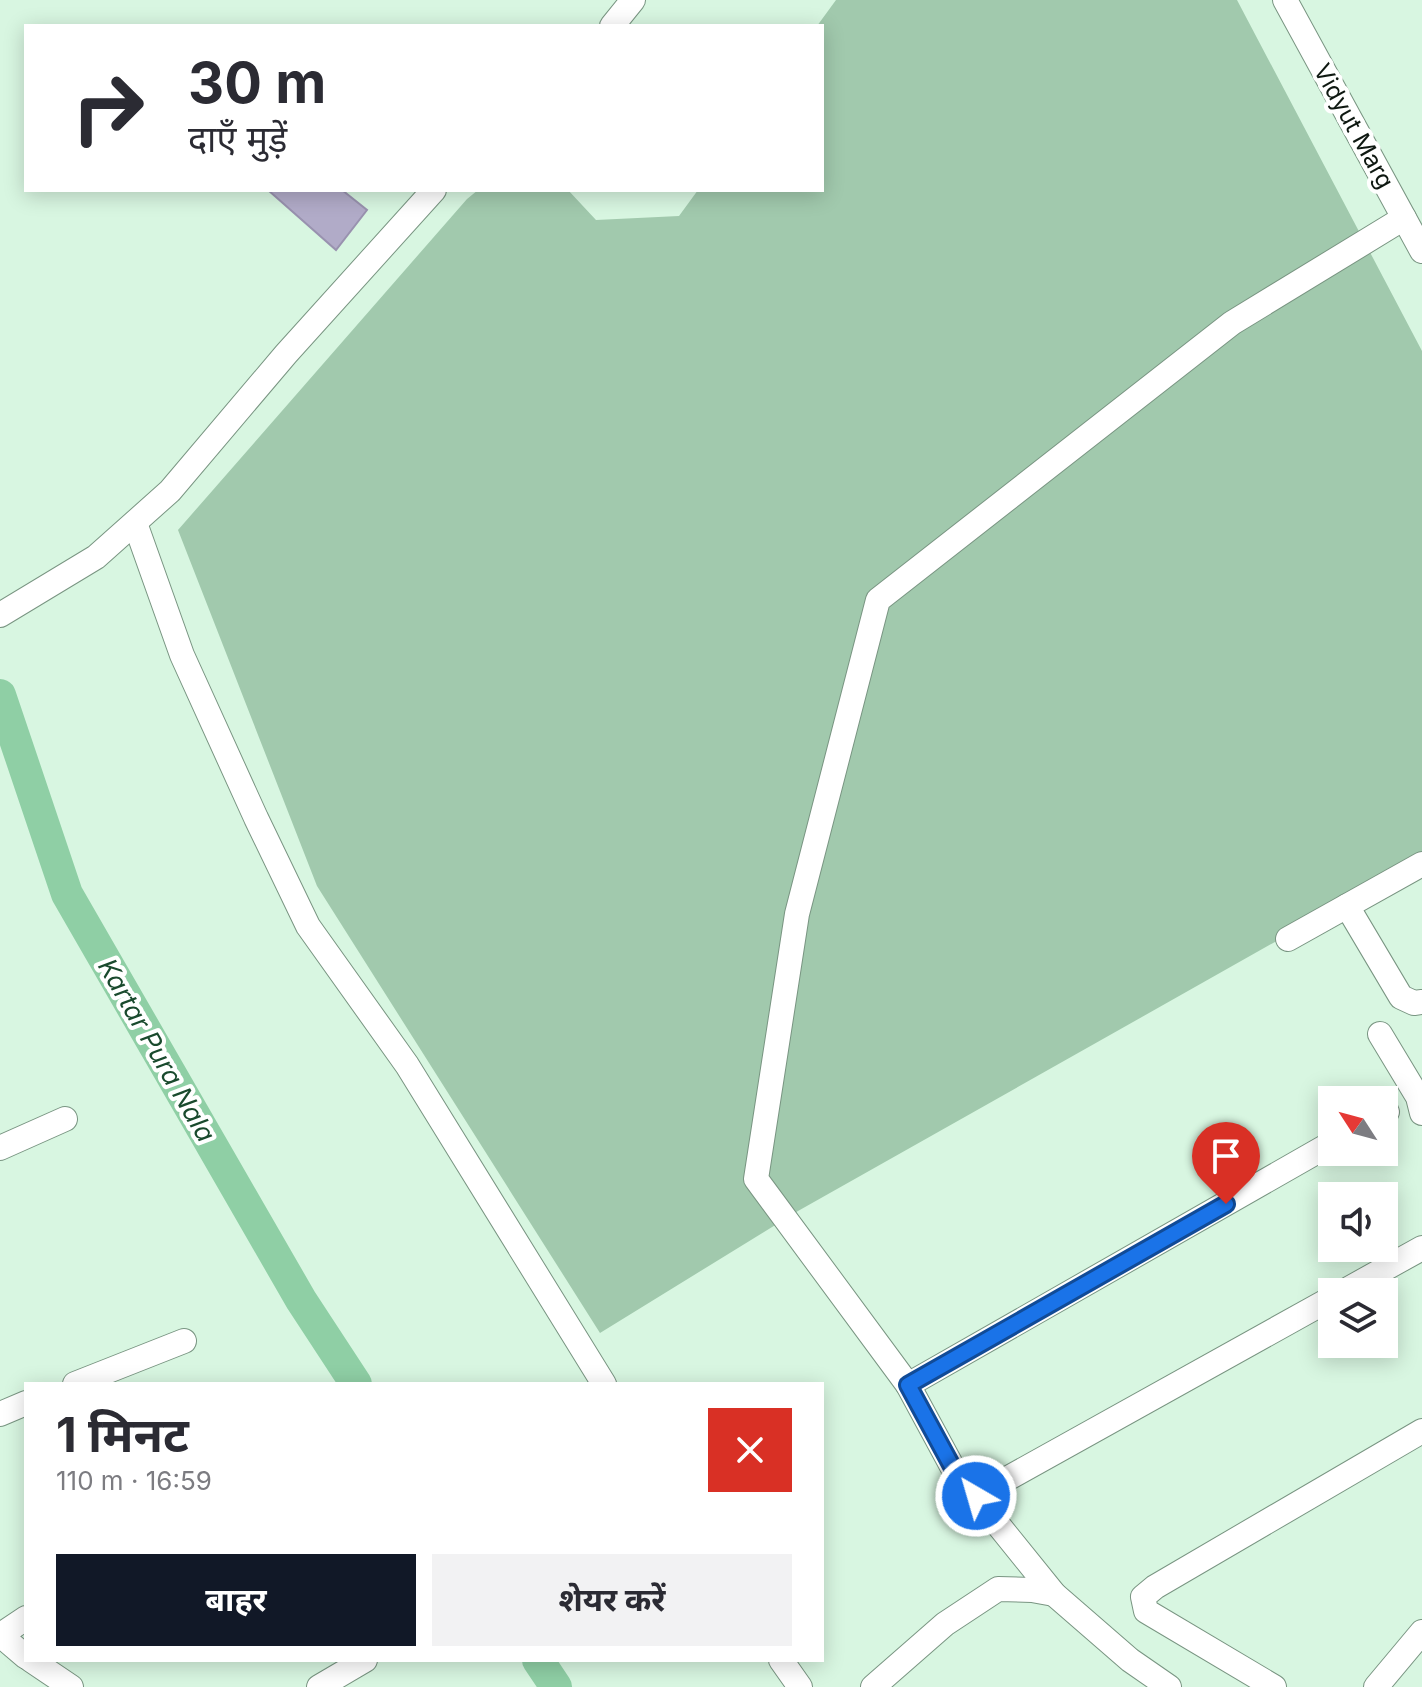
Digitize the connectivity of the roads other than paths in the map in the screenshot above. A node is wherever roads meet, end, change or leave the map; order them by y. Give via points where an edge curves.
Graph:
1 (633, 0) edge
2 (1285, 0) edge
3 (614, 24) edge
4 (432, 192) edge
5 (1404, 218) junction
6 (1422, 251) edge
7 (135, 523) junction
8 (0, 615) edge
9 (1422, 864) edge
10 (1347, 906) junction
11 (1288, 939) dead end
12 (1422, 1002) edge
13 (1380, 1034) dead end
14 (1422, 1113) edge
15 (65, 1119) dead end
16 (0, 1148) edge
17 (1318, 1151) edge
18 (1422, 1248) edge
19 (1368, 1278) edge
20 (1318, 1306) edge
21 (184, 1341) dead end
22 (80, 1382) edge
23 (603, 1382) edge
24 (908, 1385) junction
25 (24, 1404) edge
26 (0, 1414) edge
27 (1417, 1441) edge
28 (976, 1496) junction
29 (1054, 1594) junction
30 (24, 1619) edge
31 (1422, 1632) edge
32 (24, 1655) edge
33 (34, 1662) edge
34 (362, 1662) edge
35 (782, 1662) edge
36 (71, 1687) edge
37 (319, 1687) edge
38 (800, 1687) edge
39 (873, 1687) edge
40 (1169, 1687) edge
41 (1274, 1687) edge
42 (1376, 1687) edge

1 - 3 street
2 - 5 street, Vidyut Marg
4 - 7 street via 170,491
5 - 6 street, Vidyut Marg
5 - 24 street via 1232,323 878,600 797,914 756,1179
7 - 8 street via 96,557
7 - 23 street via 182,655 308,926 407,1065
9 - 10 street
10 - 11 street
10 - 12 street via 1401,997
13 - 14 street
15 - 16 street
17 - 24 street
18 - 19 street
20 - 28 street
21 - 22 street
24 - 28 street via 954,1470
25 - 26 street
27 - 41 street via 1143,1597 1146,1611
28 - 29 street
29 - 39 street via 998,1589 945,1624
29 - 40 street
30 - 32 street via 5,1632 5,1639
31 - 42 street
33 - 36 street
34 - 37 street
35 - 38 street

